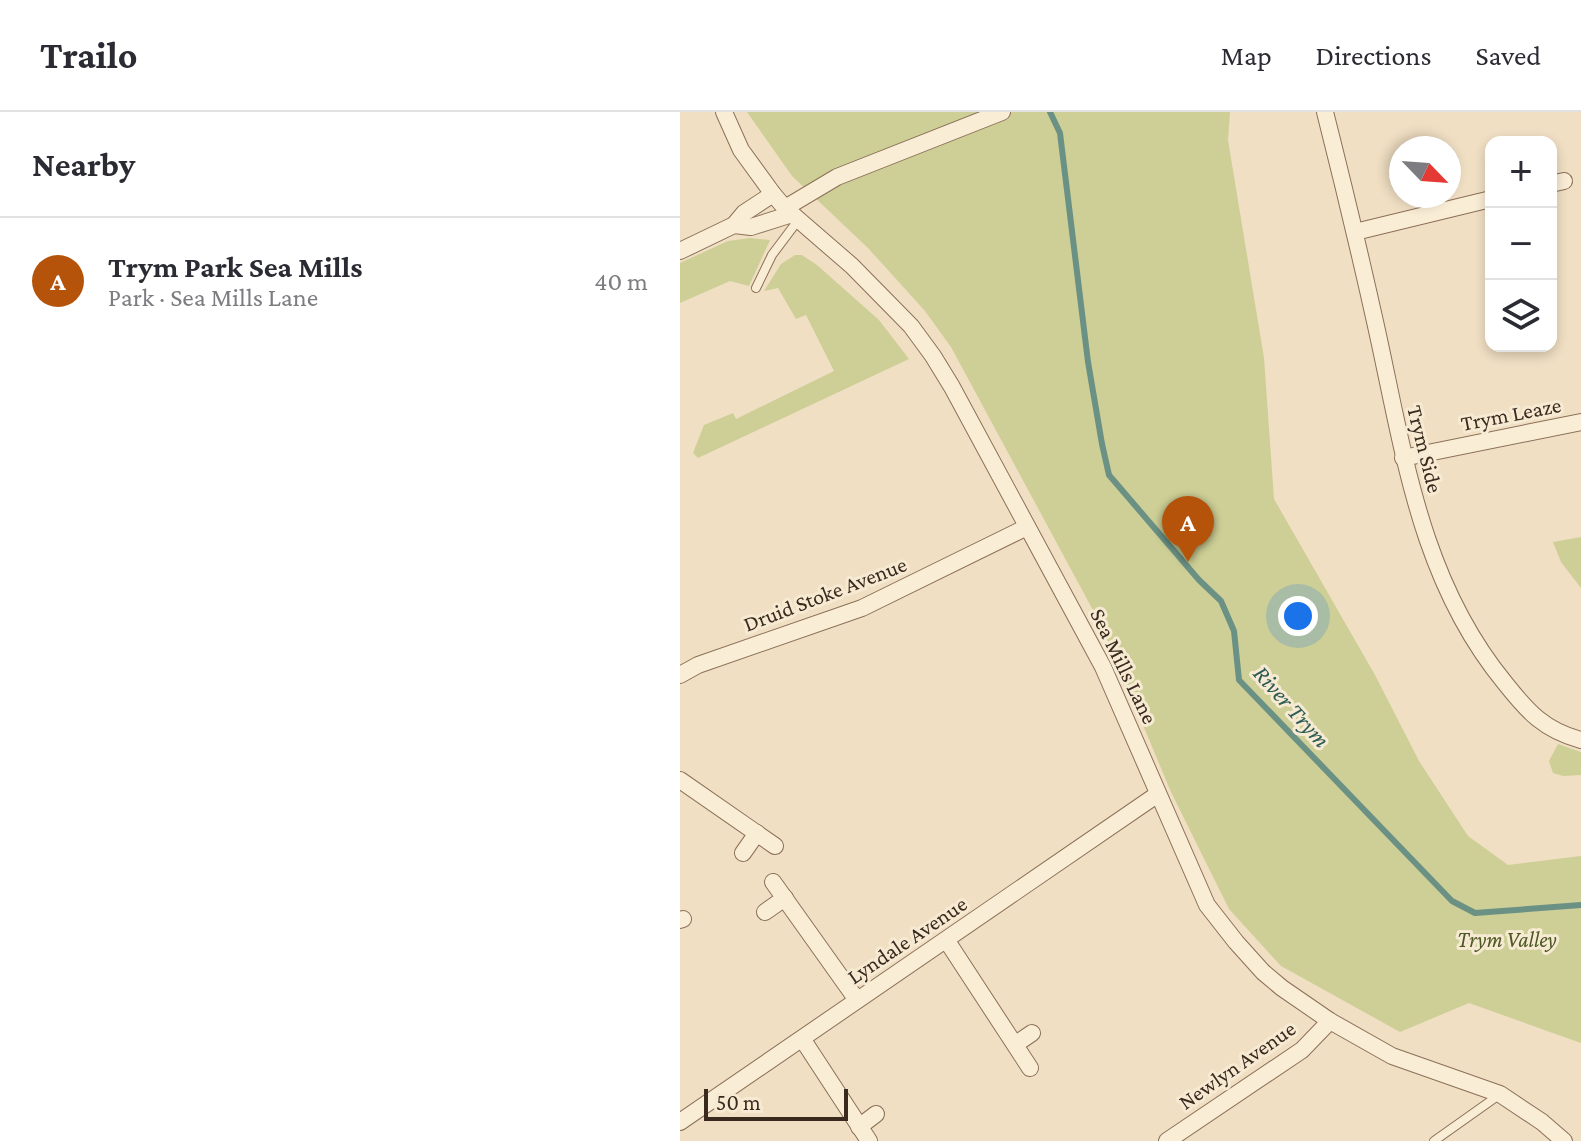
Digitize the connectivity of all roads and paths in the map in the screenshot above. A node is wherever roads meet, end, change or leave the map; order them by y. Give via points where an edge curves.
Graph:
1 (724, 112) edge
2 (1002, 112) edge
3 (1325, 112) edge
4 (773, 194) junction
5 (1485, 200) edge
6 (792, 214) junction
7 (734, 225) junction
8 (1355, 232) junction
9 (680, 251) edge
10 (756, 288) dead end
11 (1581, 422) edge
12 (1403, 458) junction
13 (1027, 527) junction
14 (680, 675) edge
15 (1581, 740) edge
16 (680, 780) edge
17 (1158, 794) junction
18 (757, 833) junction
19 (775, 846) dead end
20 (743, 853) dead end
21 (773, 882) dead end
22 (785, 898) junction
23 (765, 912) dead end
24 (947, 941) junction
25 (857, 1000) junction
26 (1330, 1021) junction
27 (1032, 1033) dead end
28 (803, 1040) junction
29 (1016, 1044) junction
30 (1030, 1068) dead end
31 (1500, 1094) junction
32 (876, 1114) dead end
33 (680, 1122) edge
34 (864, 1134) edge
35 (1167, 1141) edge
36 (1434, 1141) edge
37 (1564, 1141) edge

1 - 4 street, Sea Mills Lane via 741,150
2 - 6 street via 837,177
3 - 8 street, Trym Side
4 - 6 street, Sea Mills Lane
4 - 7 street
5 - 8 street
6 - 7 street via 751,227
6 - 10 lane
6 - 13 street, Sea Mills Lane via 911,326 952,387
7 - 9 street
8 - 12 street, Trym Side
11 - 12 street, Trym Leaze
12 - 15 street, Trym Side via 1445,588 1488,663 1534,718
13 - 14 street, Druid Stoke Avenue via 862,608
13 - 17 street, Sea Mills Lane via 1103,667
16 - 18 street
17 - 24 street, Lyndale Avenue
17 - 26 street, Sea Mills Lane via 1207,905 1263,972
18 - 19 street
18 - 20 street
21 - 22 street
22 - 23 street
22 - 25 street
24 - 25 street, Lyndale Avenue
24 - 29 street
25 - 28 street, Lyndale Avenue
26 - 31 street, Sea Mills Lane via 1392,1056
26 - 35 street, Newlyn Avenue via 1302,1050
27 - 29 street
28 - 33 street, Lyndale Avenue
28 - 34 street
29 - 30 street
31 - 36 lane
31 - 37 street, Sea Mills Lane
32 - 34 street

